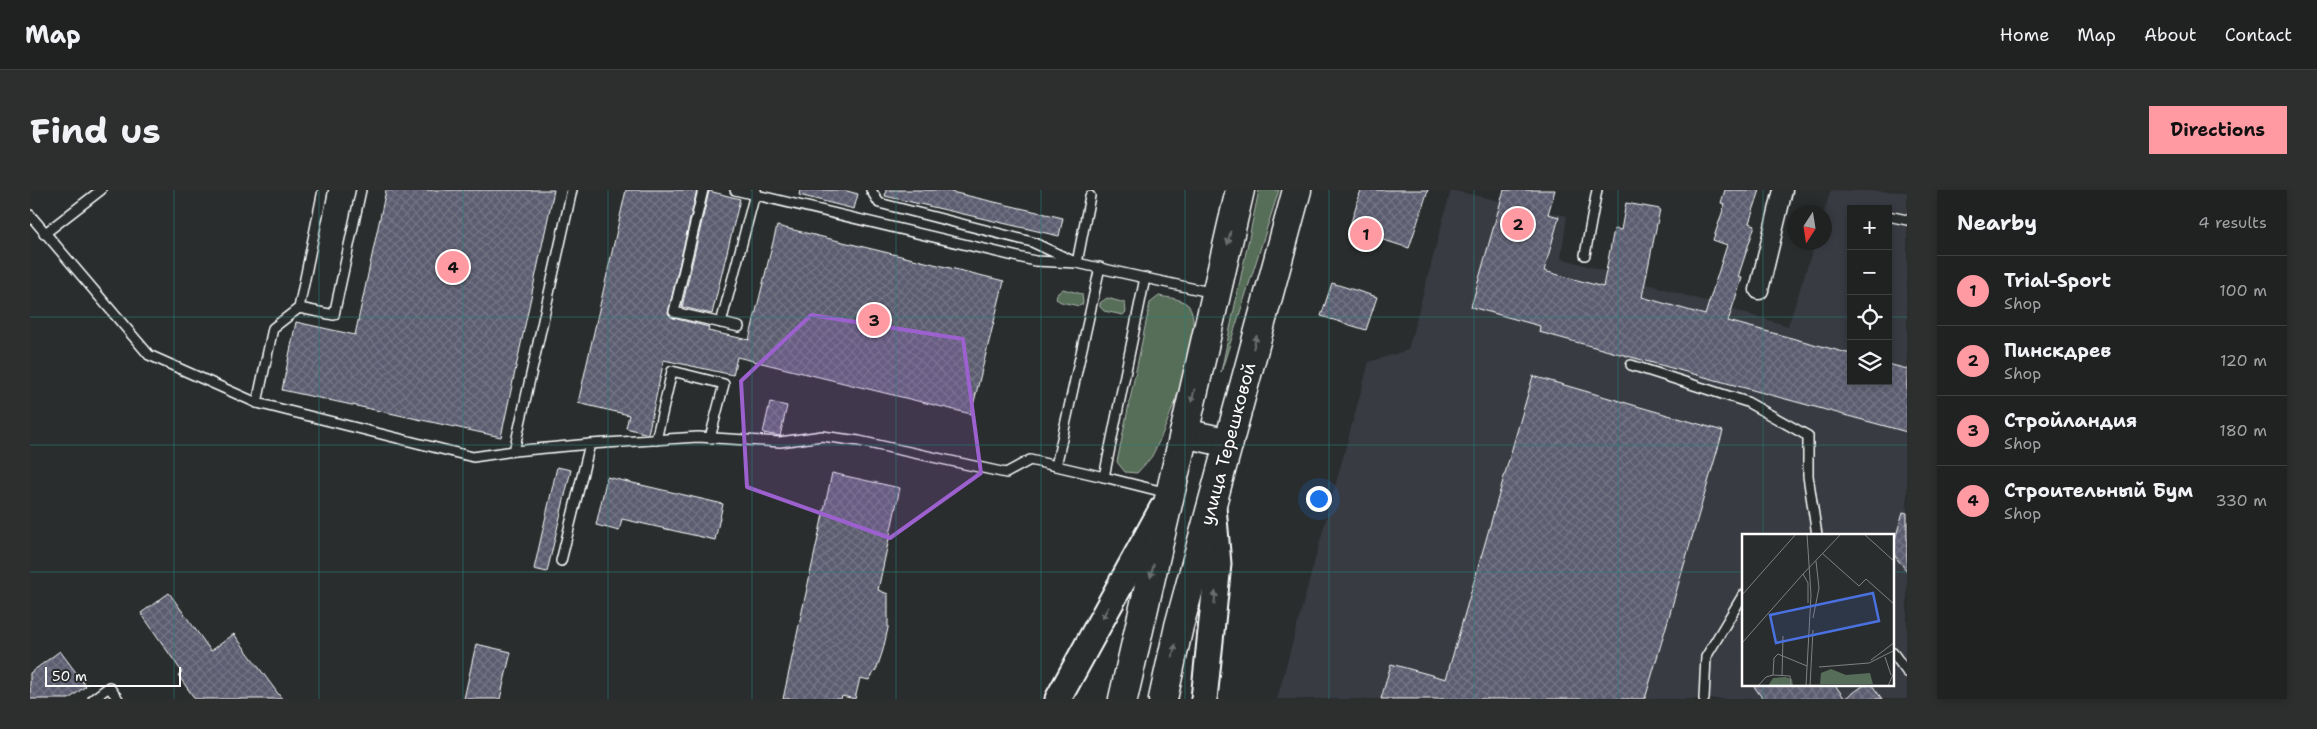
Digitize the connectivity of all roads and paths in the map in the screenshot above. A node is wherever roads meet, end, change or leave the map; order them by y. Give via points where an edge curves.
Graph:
1 (101, 190) edge
2 (323, 190) edge
3 (361, 190) edge
4 (572, 190) edge
5 (703, 190) edge
6 (735, 190) edge
7 (871, 190) edge
8 (1240, 190) edge
9 (1297, 190) edge
10 (1597, 190) edge
11 (1782, 190) edge
12 (755, 193) edge
13 (1090, 196) dead end
14 (30, 215) edge
15 (1892, 217) edge
16 (1907, 220) edge
17 (44, 234) junction
18 (1585, 255) dead end
19 (1077, 263) junction
20 (1100, 267) junction
21 (1146, 278) junction
22 (1759, 290) dead end
23 (1217, 294) junction
24 (299, 308) junction
25 (721, 323) junction
26 (739, 327) dead end
27 (1631, 365) dead end
28 (256, 403) junction
29 (1184, 433) junction
30 (710, 438) junction
31 (656, 440) junction
32 (1229, 443) junction
33 (590, 444) junction
34 (514, 451) junction
35 (1056, 466) junction
36 (1104, 476) junction
37 (1170, 493) junction
38 (1213, 502) junction
39 (1817, 534) edge
40 (561, 561) dead end
41 (1742, 597) edge
42 (1894, 654) edge
43 (1907, 672) edge
44 (93, 699) edge
45 (118, 699) edge
46 (1058, 699) edge
47 (1123, 699) edge
48 (1163, 699) edge
49 (1204, 699) edge
50 (1704, 699) edge

1 - 17 lane
2 - 24 lane
3 - 24 lane via 334,315
4 - 34 lane
5 - 25 lane via 674,312
6 - 12 lane
7 - 19 lane via 879,204 1032,242
8 -> 23 main road
32 -> 9 main road, улица Терешковой
10 - 18 lane
11 - 22 street
12 - 19 lane via 1035,261
12 - 25 lane
13 - 19 lane
14 - 17 lane
15 - 16 lane
17 - 28 lane via 149,355
19 - 20 lane
20 - 21 lane
20 - 35 lane
21 - 23 lane
21 - 36 lane
23 -> 29 main road
24 - 28 lane via 273,328
25 - 26 lane
27 - 39 lane via 1747,402 1808,436 1808,476
28 - 34 lane via 473,457
29 - 32 main road
29 - 37 main road
30 - 31 lane
30 - 31 lane via 724,384 672,371
30 - 35 lane via 780,442 822,436 1006,473 1030,460
31 - 33 lane
32 - 38 main road, улица Терешковой
33 - 34 lane
33 - 40 lane
35 - 36 lane
36 - 37 lane
37 -> 46 main road
37 -> 47 main road
48 -> 38 main road, улица Терешковой
49 -> 38 main road via 1218,564
41 - 50 lane via 1706,656
42 - 43 lane
44 - 45 lane via 109,687

